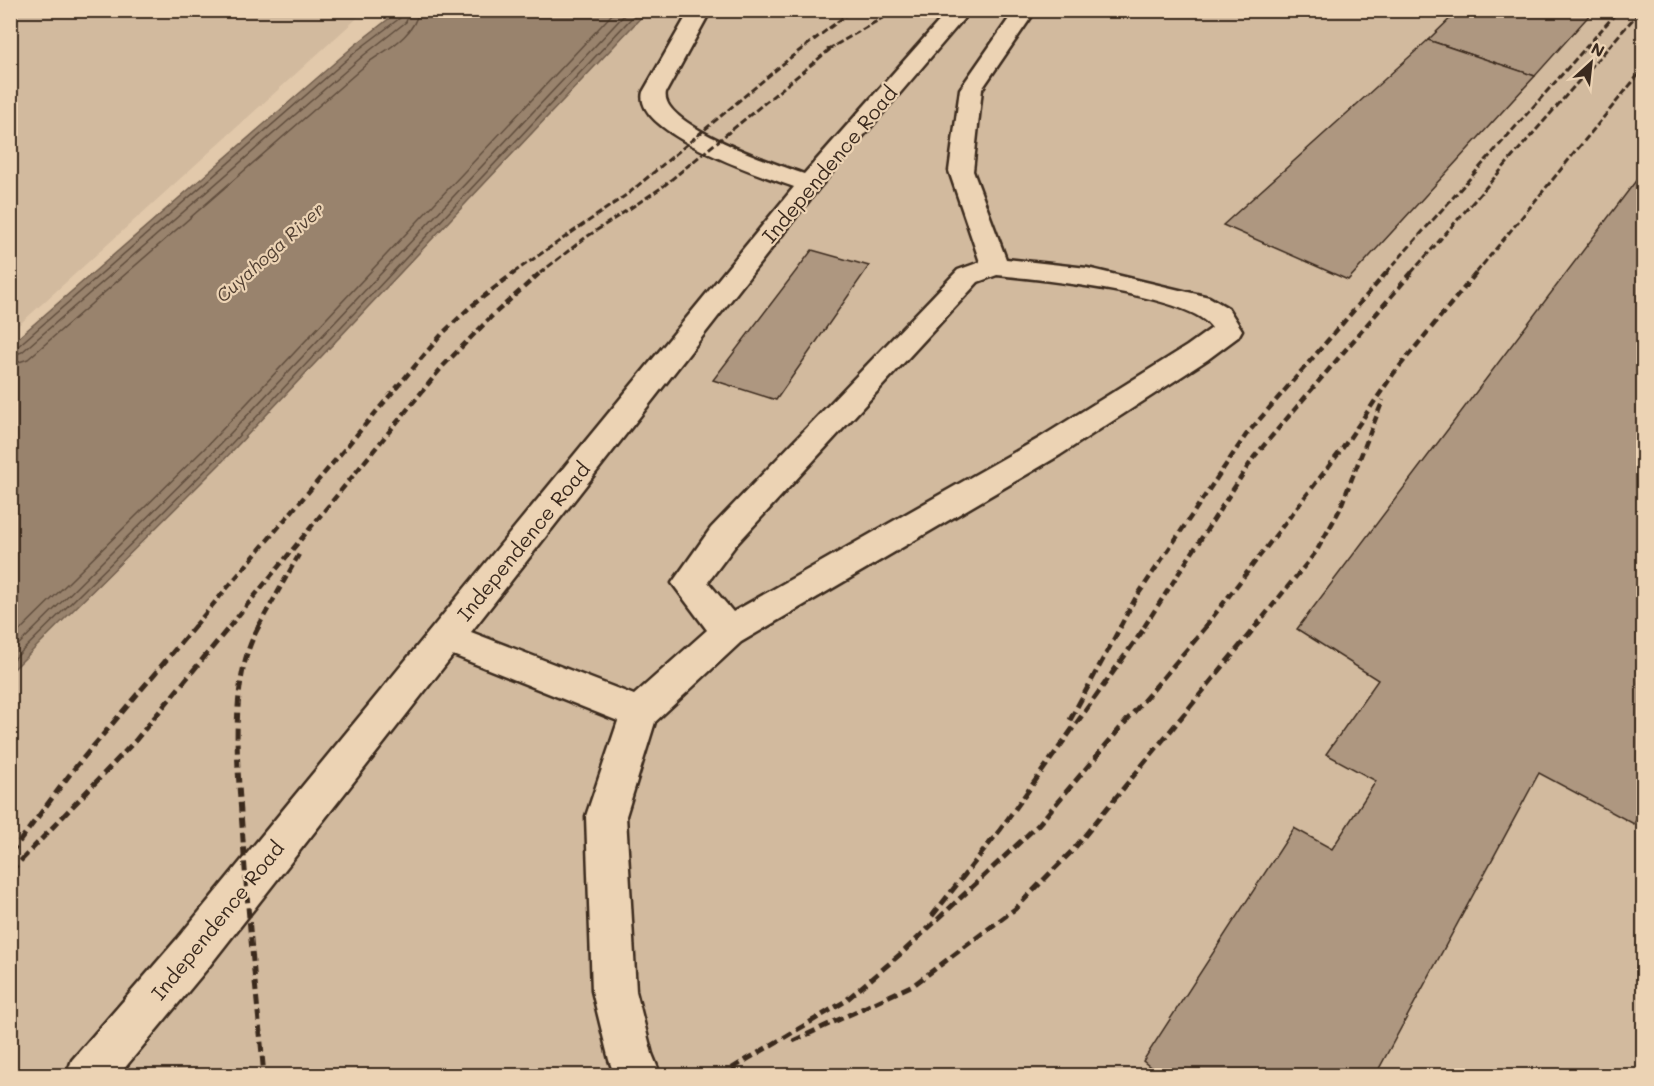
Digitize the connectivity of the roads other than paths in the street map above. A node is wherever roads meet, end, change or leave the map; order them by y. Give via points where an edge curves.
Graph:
1 (701, 10) edge
2 (961, 10) edge
3 (1026, 10) edge
4 (809, 184) junction
5 (995, 266) junction
6 (729, 632) junction
7 (446, 637) junction
8 (639, 713) junction
9 (88, 1076) edge
10 (639, 1076) edge

1 - 4 street via 656,88 653,96 658,109 667,119 711,146
2 - 4 street, Independence Road
3 - 5 street via 971,89 961,171
4 - 7 street, Independence Road
5 - 6 street via 968,276 723,537 689,583
5 - 6 street via 1088,276 1199,303 1218,314 1228,330 1049,447
6 - 8 street
7 - 8 street
7 - 9 street, Independence Road via 192,954
8 - 10 street via 606,816 614,991 631,1060

